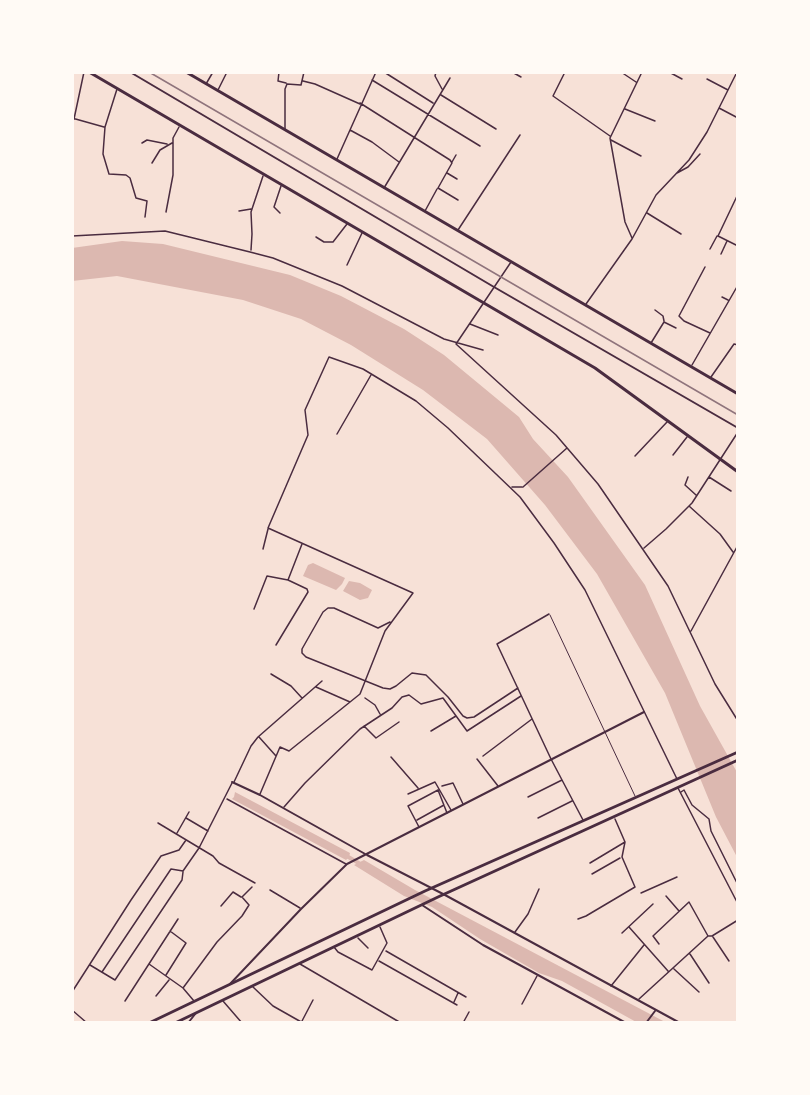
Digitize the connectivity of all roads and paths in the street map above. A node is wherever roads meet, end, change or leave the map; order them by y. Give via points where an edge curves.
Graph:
1 (84, 72) edge
2 (89, 72) edge
3 (130, 72) edge
4 (213, 72) edge
5 (227, 72) edge
6 (279, 72) edge
7 (304, 72) edge
8 (375, 72) edge
9 (384, 72) edge
10 (436, 72) edge
11 (512, 72) edge
12 (565, 72) edge
13 (621, 72) edge
14 (642, 72) edge
15 (669, 72) edge
16 (188, 73) edge
17 (737, 73) edge
18 (521, 77) dead end
19 (450, 78) dead end
20 (682, 79) dead end
21 (707, 79) dead end
22 (372, 80) junction
23 (302, 81) junction
24 (637, 82) junction
25 (206, 84) junction
26 (287, 84) junction
27 (117, 89) junction
28 (442, 90) junction
29 (728, 90) junction
30 (217, 91) junction
31 (440, 94) junction
32 (360, 104) junction
33 (434, 104) junction
34 (719, 107) junction
35 (624, 109) junction
36 (427, 115) junction
37 (73, 118) edge
38 (738, 118) edge
39 (655, 121) dead end
40 (179, 126) junction
41 (105, 127) junction
42 (496, 129) dead end
43 (285, 130) junction
44 (350, 130) junction
45 (520, 135) dead end
46 (414, 138) junction
47 (610, 138) junction
48 (173, 142) junction
49 (142, 143) dead end
50 (168, 145) junction
51 (480, 146) dead end
52 (700, 154) dead end
53 (456, 155) dead end
54 (641, 156) dead end
55 (337, 160) junction
56 (152, 163) dead end
57 (399, 163) junction
58 (452, 163) junction
59 (446, 173) junction
60 (676, 174) junction
61 (263, 175) junction
62 (457, 179) dead end
63 (281, 185) junction
64 (384, 188) junction
65 (438, 188) junction
66 (738, 194) edge
67 (458, 200) dead end
68 (251, 209) junction
69 (425, 211) junction
70 (166, 212) dead end
71 (238, 212) dead end
72 (280, 213) dead end
73 (646, 213) junction
74 (145, 217) dead end
75 (347, 224) junction
76 (457, 230) junction
77 (362, 232) junction
78 (681, 234) dead end
79 (72, 236) edge
80 (718, 236) junction
81 (316, 237) dead end
82 (632, 239) junction
83 (728, 241) junction
84 (738, 246) edge
85 (710, 249) dead end
86 (250, 252) junction
87 (721, 254) dead end
88 (511, 262) junction
89 (347, 265) dead end
90 (705, 267) dead end
91 (738, 285) edge
92 (494, 288) junction
93 (722, 297) dead end
94 (729, 301) junction
95 (483, 303) junction
96 (585, 305) junction
97 (655, 310) dead end
98 (664, 322) junction
99 (469, 323) junction
100 (676, 328) dead end
101 (710, 333) junction
102 (498, 335) dead end
103 (456, 344) junction
104 (651, 344) junction
105 (738, 345) edge
106 (483, 350) dead end
107 (691, 367) junction
108 (371, 374) junction
109 (710, 378) junction
110 (738, 394) edge
111 (667, 421) junction
112 (738, 430) edge
113 (337, 435) dead end
114 (687, 436) junction
115 (568, 447) junction
116 (673, 455) dead end
117 (635, 456) dead end
118 (719, 459) junction
119 (738, 472) edge
120 (708, 476) junction
121 (688, 477) dead end
122 (512, 488) junction
123 (731, 491) dead end
124 (696, 496) junction
125 (689, 506) junction
126 (268, 528) junction
127 (302, 543) junction
128 (738, 545) edge
129 (263, 549) dead end
130 (644, 549) junction
131 (734, 552) junction
132 (288, 580) junction
133 (254, 609) dead end
134 (549, 614) joint
135 (391, 621) junction
136 (690, 632) junction
137 (276, 645) dead end
138 (271, 674) dead end
139 (366, 680) junction
140 (322, 681) dead end
141 (316, 686) junction
142 (518, 688) junction
143 (521, 696) junction
144 (302, 698) junction
145 (365, 698) dead end
146 (351, 702) junction
147 (644, 712) junction
148 (381, 715) junction
149 (456, 716) junction
150 (532, 719) junction
151 (738, 721) edge
152 (399, 722) dead end
153 (364, 726) junction
154 (431, 731) dead end
155 (606, 732) junction
156 (258, 736) junction
157 (738, 752) edge
158 (276, 756) junction
159 (483, 756) dead end
160 (391, 757) dead end
161 (477, 759) dead end
162 (551, 759) junction
163 (738, 760) edge
164 (678, 778) junction
165 (562, 780) junction
166 (233, 783) junction
167 (442, 786) dead end
168 (498, 787) junction
169 (419, 789) junction
170 (679, 790) junction
171 (408, 794) dead end
172 (260, 795) junction
173 (528, 797) dead end
174 (635, 797) junction
175 (225, 798) junction
176 (573, 801) junction
177 (444, 805) junction
178 (463, 805) junction
179 (283, 808) junction
180 (452, 811) junction
181 (189, 812) dead end
182 (447, 813) junction
183 (614, 816) junction
184 (186, 818) junction
185 (538, 818) dead end
186 (416, 821) junction
187 (583, 821) junction
188 (158, 823) dead end
189 (419, 827) junction
190 (587, 829) junction
191 (208, 831) junction
192 (176, 834) junction
193 (186, 840) junction
194 (625, 842) junction
195 (199, 848) junction
196 (367, 855) junction
197 (622, 857) junction
198 (590, 863) dead end
199 (347, 864) junction
200 (183, 871) junction
201 (592, 874) dead end
202 (677, 877) dead end
203 (255, 883) dead end
204 (738, 885) edge
205 (252, 887) dead end
206 (431, 888) junction
207 (539, 889) dead end
208 (270, 890) dead end
209 (641, 893) dead end
210 (445, 895) junction
211 (666, 896) dead end
212 (242, 897) junction
213 (653, 904) dead end
214 (738, 904) edge
215 (422, 905) junction
216 (221, 906) dead end
217 (301, 909) junction
218 (679, 911) junction
219 (178, 919) dead end
220 (578, 919) dead end
221 (738, 920) edge
222 (380, 926) junction
223 (629, 927) junction
224 (170, 932) junction
225 (514, 933) junction
226 (622, 933) dead end
227 (357, 936) junction
228 (708, 936) junction
229 (712, 936) junction
230 (659, 944) dead end
231 (645, 945) junction
232 (334, 947) junction
233 (368, 948) dead end
234 (384, 951) junction
235 (689, 952) junction
236 (379, 960) junction
237 (729, 961) dead end
238 (90, 964) junction
239 (149, 964) junction
240 (299, 964) junction
241 (673, 968) junction
242 (102, 972) junction
243 (669, 972) junction
244 (537, 975) junction
245 (166, 976) junction
246 (171, 979) junction
247 (709, 983) dead end
248 (228, 986) junction
249 (252, 986) junction
250 (611, 986) junction
251 (183, 988) junction
252 (72, 992) edge
253 (699, 992) dead end
254 (459, 993) junction
255 (156, 996) dead end
256 (466, 997) dead end
257 (223, 1000) junction
258 (313, 1000) dead end
259 (638, 1000) junction
260 (125, 1001) dead end
261 (194, 1002) junction
262 (453, 1003) junction
263 (522, 1004) dead end
264 (457, 1005) dead end
265 (72, 1010) edge
266 (656, 1010) junction
267 (469, 1012) dead end
268 (196, 1013) junction
269 (302, 1022) edge
270 (87, 1023) edge
271 (149, 1023) edge
272 (175, 1023) edge
273 (189, 1023) edge
274 (242, 1023) edge
275 (401, 1023) edge
276 (463, 1023) edge
277 (627, 1023) edge
278 (646, 1023) edge
279 (680, 1023) edge

1 - 37 street
2 - 27 main road
3 - 92 street
4 - 25 street
5 - 30 street
6 - 26 street via 278,81
7 - 23 street
8 - 22 street
9 - 33 street
10 - 28 street
11 - 18 street
12 - 47 street via 553,96
13 - 24 street
14 - 24 street
15 - 20 street
16 - 25 main road
17 - 29 street
19 - 28 street
21 - 29 street
22 - 32 street
22 - 36 street
23 - 26 street via 301,86
23 - 32 street
24 - 35 street
25 - 30 main road
26 - 43 street
27 - 40 main road
27 - 41 street
28 - 31 street
29 - 34 street
30 - 43 main road
31 - 33 street
31 - 42 street
32 - 44 street
32 - 46 street
33 - 36 street
34 - 38 street
34 - 60 street via 707,132
35 - 39 street
35 - 47 street
36 - 46 street
36 - 51 street
37 - 41 street
40 - 48 street
40 - 61 main road
41 - 74 street via 103,154 107,170 109,174 130,178 136,198 147,201
43 - 55 main road
44 - 55 street
44 - 57 street
45 - 76 street
46 - 57 street
46 - 58 street
47 - 54 street
47 - 82 street
48 - 50 street
48 - 70 street
49 - 50 street via 147,140
50 - 56 street
52 - 60 street
53 - 58 street
55 - 64 main road
57 - 64 street
58 - 59 street
59 - 62 street
59 - 65 street
60 - 73 street via 656,195
61 - 63 main road
61 - 68 street
63 - 72 street via 273,207
63 - 75 main road
64 - 69 main road
65 - 67 street
65 - 69 street
66 - 80 street
68 - 71 street
68 - 86 street
69 - 76 main road
73 - 78 street
73 - 82 street
75 - 77 main road
75 - 81 street via 333,242
76 - 88 main road
77 - 89 street
77 - 95 main road
79 - 86 street via 165,231
80 - 83 street
80 - 85 street
82 - 96 street
83 - 84 street
83 - 87 street
86 - 103 street via 342,286
88 - 92 street
88 - 96 main road
90 - 101 street via 679,316
91 - 94 street
92 - 95 street
92 - 112 street
93 - 94 street
94 - 101 street
95 - 99 street
95 - 111 main road via 595,368
96 - 104 main road
97 - 98 street
98 - 100 street
98 - 104 street
99 - 102 street
99 - 103 street
101 - 107 street
103 - 106 street
103 - 115 street
104 - 107 main road
105 - 109 street via 734,344
107 - 109 main road
108 - 113 street
108 - 122 street via 416,401
108 - 126 street via 329,357 306,410 308,435
109 - 110 main road
111 - 114 main road
111 - 117 street
112 - 118 street
114 - 116 street
114 - 118 main road
115 - 122 street via 523,488
115 - 130 street
118 - 119 main road
118 - 120 street
120 - 123 street
120 - 124 street
121 - 124 street via 685,484
122 - 147 street via 585,590
124 - 125 street
125 - 130 street
125 - 131 street
126 - 127 street
126 - 129 street
127 - 132 street
127 - 135 street via 413,594
128 - 131 street
130 - 136 street via 668,586
131 - 136 street
132 - 133 street via 267,576
132 - 137 street via 308,591
134 - 142 street via 497,644
134 - 155 lane
135 - 139 street
135 - 139 street via 378,628 328,608 302,649 306,657
136 - 151 street
138 - 144 street
139 - 142 street via 390,689 412,673 426,675 463,716 470,718
139 - 146 street
140 - 141 street
141 - 144 street
141 - 146 street
142 - 143 street
143 - 149 street via 467,730
143 - 150 street
144 - 156 street
145 - 148 street
146 - 158 street via 289,751 280,747
147 - 155 street
147 - 164 street
148 - 149 street via 409,695 421,704 443,698
148 - 153 street
149 - 154 street
150 - 159 street
150 - 162 street
152 - 153 street via 376,738
153 - 179 street
155 - 162 street
155 - 174 lane
156 - 158 street
156 - 166 street
157 - 164 main road
158 - 172 street
160 - 169 street
161 - 168 street
162 - 165 street
162 - 168 street
163 - 170 main road
164 - 174 main road
165 - 173 street
165 - 176 street
166 - 172 street
166 - 175 street
167 - 178 street via 453,783
168 - 178 street
169 - 171 street
169 - 180 street via 436,782
170 - 183 main road
170 - 204 street via 684,790 692,806 709,819
170 - 214 street
172 - 179 street
174 - 187 main road
175 - 191 street
175 - 199 street
176 - 185 street
176 - 187 street
177 - 182 street
177 - 186 street
177 - 186 street via 438,790 408,806
178 - 180 street
179 - 196 street
180 - 182 street
181 - 184 street
182 - 189 street
183 - 190 main road
183 - 194 street
184 - 191 street
184 - 192 street
186 - 189 street
187 - 190 main road
187 - 206 main road
188 - 192 street
189 - 196 street
190 - 210 main road
191 - 195 street
192 - 193 street
193 - 195 street
193 - 238 street via 179,850 161,856
194 - 197 street
194 - 198 street
195 - 200 street
195 - 203 street
196 - 199 street
196 - 206 street
197 - 201 street
197 - 220 street via 635,886
199 - 217 street
200 - 242 street via 171,869
200 - 242 street via 182,880 115,980
202 - 209 street
205 - 212 street
206 - 210 street
206 - 248 main road
207 - 225 street via 529,913
208 - 217 street
210 - 215 main road
210 - 225 street
211 - 218 street
212 - 216 street via 233,892
212 - 251 street via 249,905 242,916
213 - 223 street
215 - 222 main road
215 - 244 street
217 - 248 street
218 - 228 street via 689,902
218 - 230 street via 653,936
219 - 224 street
221 - 229 street
222 - 227 main road
222 - 234 street via 387,940
223 - 226 street
223 - 231 street
224 - 239 street
224 - 245 street via 186,943
225 - 250 street
227 - 232 main road
227 - 233 street
228 - 229 street
228 - 235 street
229 - 237 street
231 - 243 street
231 - 250 street
232 - 236 street via 372,970
232 - 240 main road
234 - 236 street
234 - 254 street
235 - 241 street
235 - 247 street
236 - 262 street
238 - 242 street
238 - 252 street
239 - 245 street
239 - 260 street
240 - 249 main road
240 - 275 street
241 - 243 street
241 - 253 street
243 - 259 street
244 - 263 street
244 - 277 street
245 - 246 street
246 - 251 street
246 - 255 street
248 - 261 main road
249 - 257 main road
249 - 269 street via 273,1006
250 - 259 street
251 - 261 street
254 - 256 street
254 - 262 street
257 - 268 main road
257 - 274 street
258 - 269 street
259 - 266 street
261 - 271 main road
262 - 264 street
265 - 270 street
266 - 278 street
266 - 279 street
267 - 276 street
268 - 272 main road
268 - 273 street

